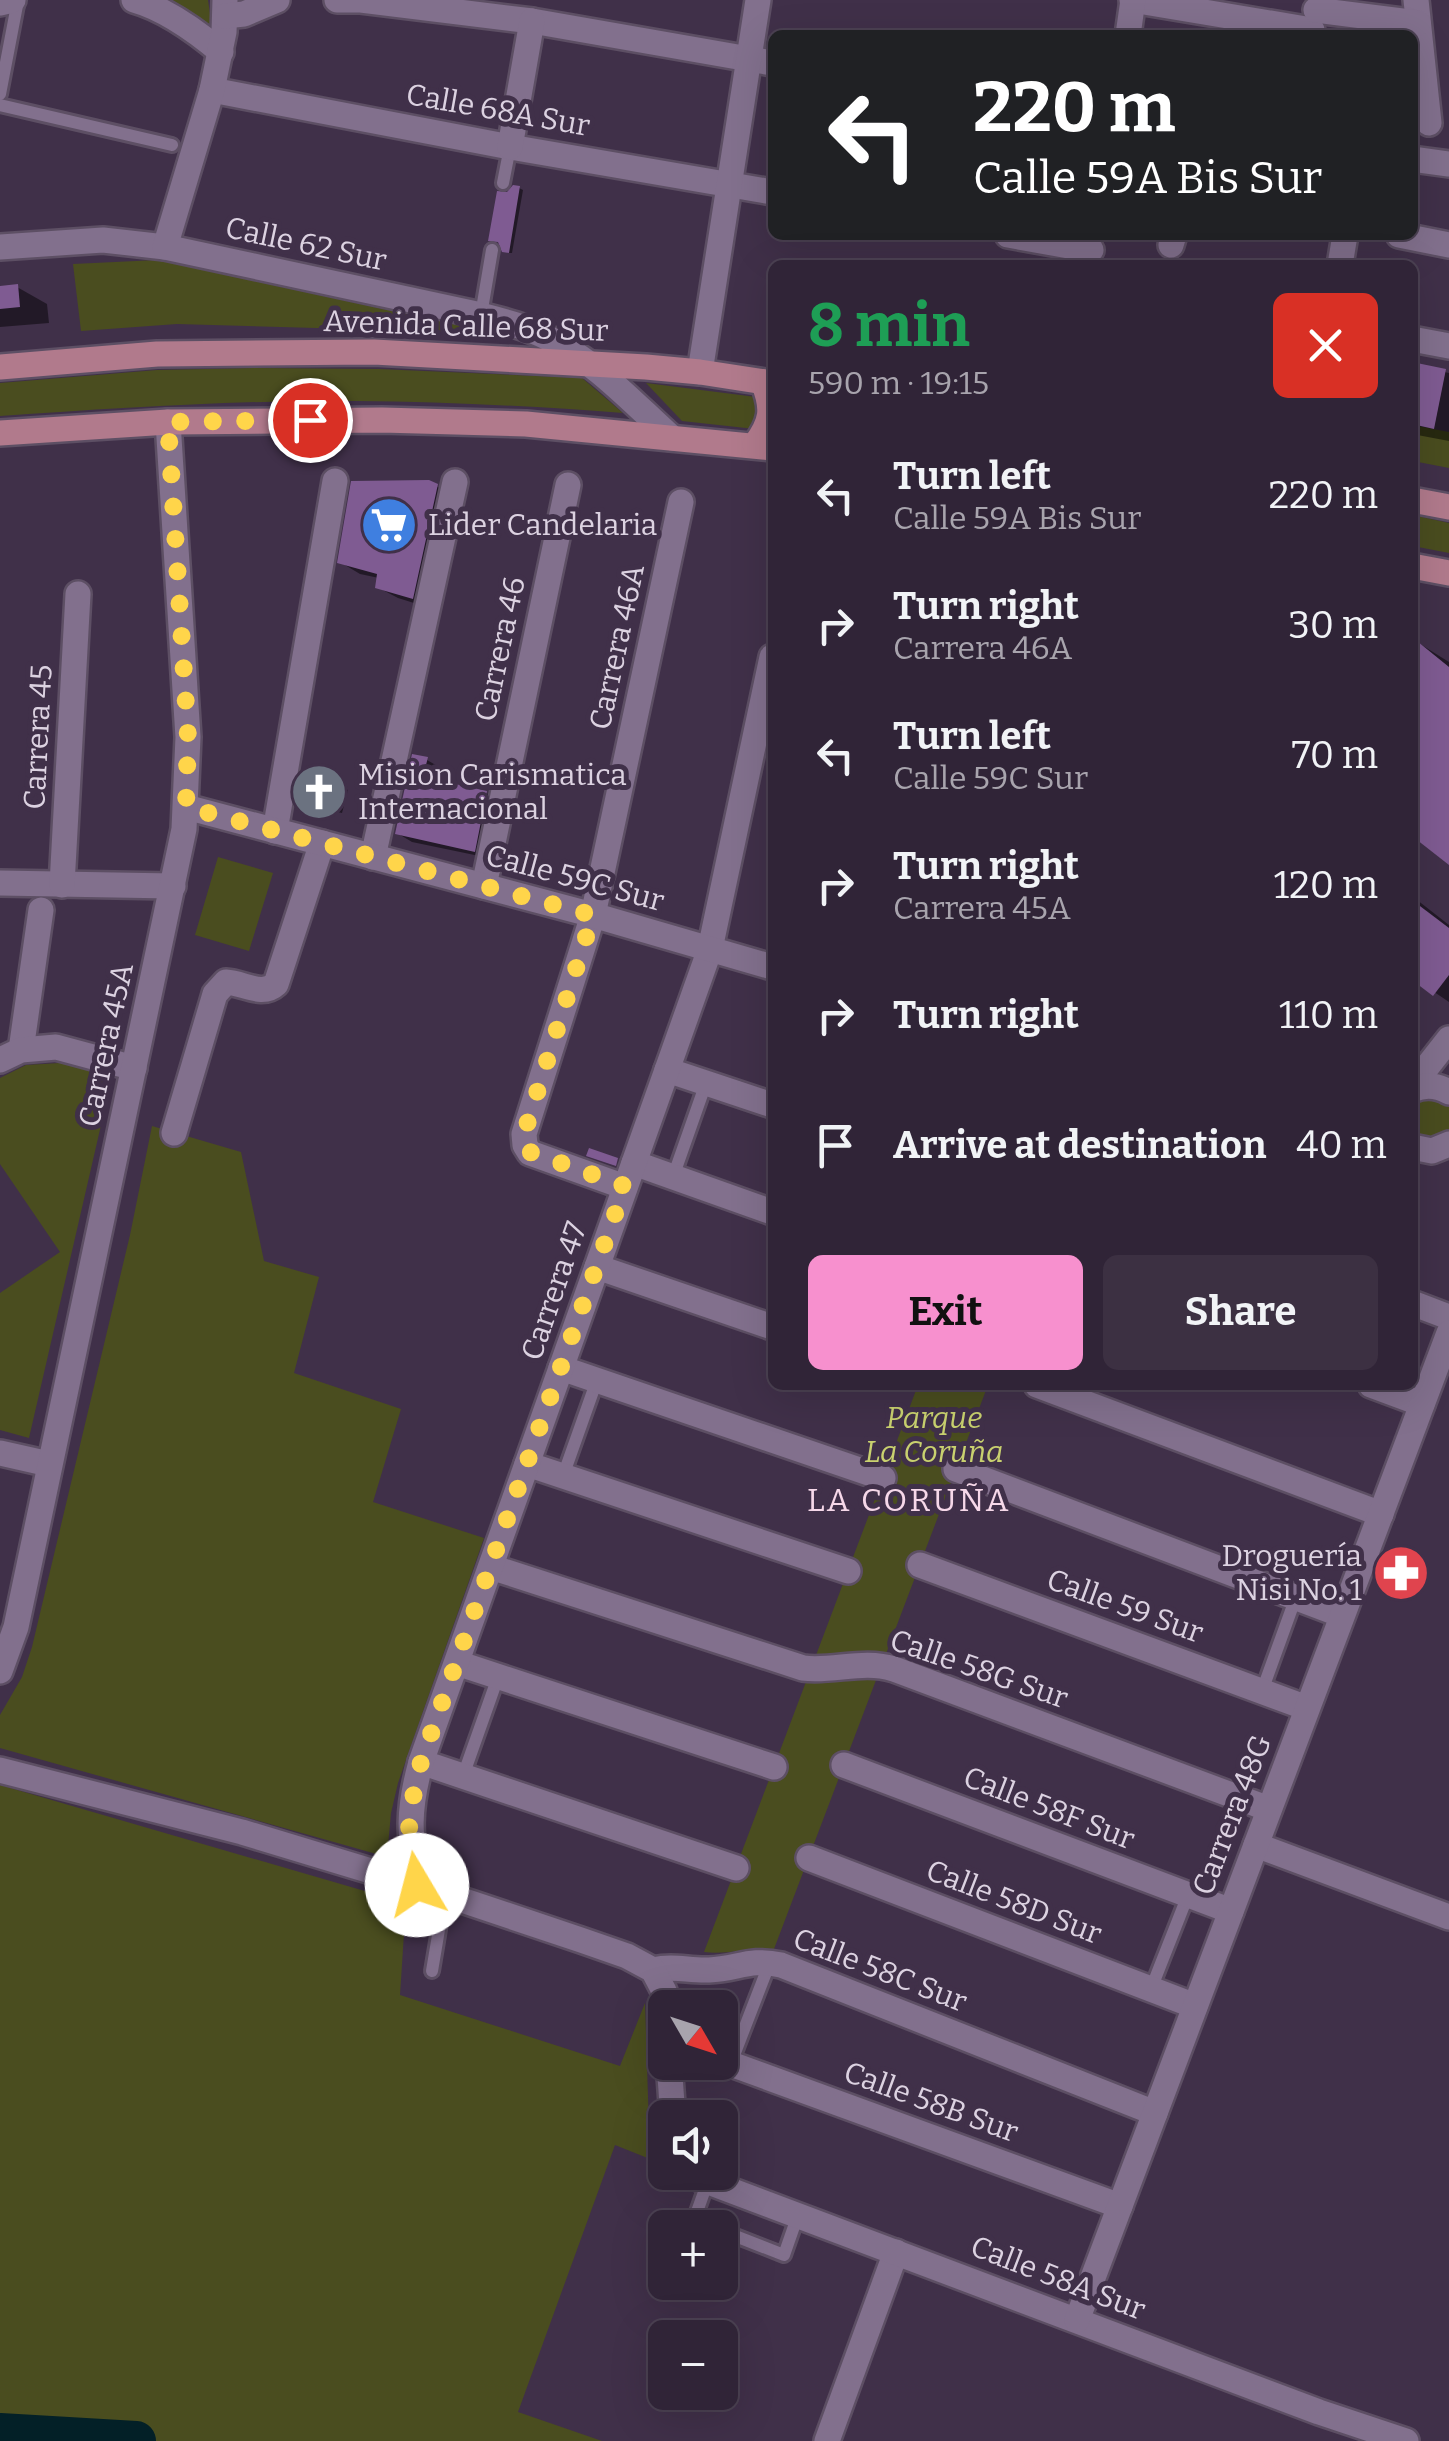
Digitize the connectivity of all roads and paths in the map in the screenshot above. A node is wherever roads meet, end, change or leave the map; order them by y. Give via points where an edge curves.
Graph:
1 (15, 0) edge
2 (134, 0) edge
3 (277, 0) edge
4 (337, 0) edge
5 (758, 0) edge
6 (1132, 0) edge
7 (0, 3) edge
8 (225, 8) edge
9 (1417, 12) edge
10 (1314, 19) edge
11 (532, 21) junction
12 (1129, 30) edge
13 (4, 47) edge
14 (221, 52) junction
15 (761, 61) edge
16 (212, 90) junction
17 (0, 94) edge
18 (0, 106) edge
19 (1430, 122) edge
20 (172, 145) dead end
21 (510, 146) junction
22 (1418, 161) edge
23 (1449, 164) edge
24 (503, 183) dead end
25 (730, 184) junction
26 (768, 191) edge
27 (1418, 239) edge
28 (1036, 240) edge
29 (1449, 245) edge
30 (165, 246) junction
31 (0, 247) edge
32 (492, 250) dead end
33 (1091, 250) edge
34 (480, 316) junction
35 (1418, 341) edge
36 (1449, 346) edge
37 (587, 362) junction
38 (0, 367) edge
39 (700, 372) junction
40 (768, 382) edge
41 (768, 421) edge
42 (168, 422) junction
43 (0, 433) edge
44 (672, 438) junction
45 (764, 446) edge
46 (335, 481) dead end
47 (455, 482) dead end
48 (568, 485) dead end
49 (1418, 501) edge
50 (681, 502) dead end
51 (1449, 507) edge
52 (1418, 567) edge
53 (1449, 573) edge
54 (78, 594) dead end
55 (768, 676) edge
56 (186, 807) junction
57 (275, 831) junction
58 (322, 843) junction
59 (373, 857) junction
60 (0, 883) edge
61 (62, 884) junction
62 (173, 886) junction
63 (484, 886) junction
64 (41, 910) dead end
65 (593, 915) junction
66 (710, 950) junction
67 (768, 967) edge
68 (1449, 1039) edge
69 (10, 1055) edge
70 (134, 1068) junction
71 (667, 1070) junction
72 (1418, 1080) edge
73 (706, 1083) junction
74 (1418, 1087) edge
75 (1449, 1092) edge
76 (768, 1104) edge
77 (174, 1133) dead end
78 (629, 1175) junction
79 (673, 1177) junction
80 (768, 1211) edge
81 (598, 1266) junction
82 (1418, 1305) edge
83 (1449, 1317) edge
84 (768, 1326) edge
85 (1449, 1333) edge
86 (562, 1368) junction
87 (597, 1380) junction
88 (1051, 1390) edge
89 (1385, 1390) edge
90 (1422, 1404) junction
91 (0, 1453) edge
92 (49, 1464) junction
93 (527, 1464) junction
94 (956, 1469) dead end
95 (563, 1476) junction
96 (883, 1478) dead end
97 (1381, 1514) junction
98 (920, 1565) dead end
99 (491, 1567) junction
100 (848, 1571) dead end
101 (1296, 1598) junction
102 (1342, 1615) junction
103 (456, 1663) junction
104 (0, 1671) edge
105 (498, 1676) junction
106 (1262, 1691) junction
107 (1308, 1708) junction
108 (421, 1762) junction
109 (844, 1765) dead end
110 (774, 1767) dead end
111 (0, 1770) edge
112 (463, 1776) junction
113 (1270, 1809) junction
114 (1256, 1845) junction
115 (809, 1858) dead end
116 (736, 1868) dead end
117 (417, 1885) junction
118 (445, 1894) junction
119 (1188, 1895) junction
120 (1231, 1911) junction
121 (1449, 1917) edge
122 (770, 1962) junction
123 (653, 1970) junction
124 (432, 1971) dead end
125 (1151, 1989) junction
126 (664, 1990) edge
127 (1195, 2006) junction
128 (738, 2035) edge
129 (738, 2066) edge
130 (1155, 2113) junction
131 (733, 2190) edge
132 (1120, 2206) junction
133 (798, 2215) junction
134 (738, 2237) edge
135 (896, 2252) junction
136 (1077, 2320) junction
137 (826, 2441) edge
138 (1406, 2441) edge

1 - 7 street
1 - 13 lane
2 - 14 street
3 - 8 street via 244,14
4 - 11 street
5 - 15 street
6 - 10 street
6 - 12 street
8 - 14 street
9 - 10 street
9 - 19 street
11 - 15 street
11 - 21 street
13 - 17 lane
14 - 16 street
15 - 25 street
16 - 21 street, Calle 68A Sur
16 - 30 street
18 - 20 lane
21 - 24 lane
21 - 25 street, Calle 68A Sur
22 - 23 street
25 - 26 street, Calle 68A Sur
25 - 39 street
27 - 29 street
28 - 33 street
30 - 31 street, Calle 62 Sur via 103,240
30 - 34 street, Calle 62 Sur
32 - 34 lane
34 - 37 street, Calle 62 Sur via 530,329
35 - 36 street
37 - 38 main road, Avenida Calle 68 Sur via 374,352 156,354
37 - 39 main road, Avenida Calle 68 Sur
37 - 44 street, Calle 62 Sur
39 - 40 main road, Avenida Calle 68 Sur
41 - 45 main road
42 - 43 main road
42 - 44 main road via 526,424
42 - 56 street, Carrera 45A via 188,737
44 - 45 main road
46 - 57 street
47 - 59 street
48 - 63 street, Carrera 46
49 - 51 main road
50 - 65 street, Carrera 46A
52 - 53 main road
54 - 61 street, Carrera 45
55 - 66 street, Carrera 47
56 - 57 street, Calle 59C Sur
56 - 62 street, Carrera 45A
57 - 58 street, Calle 59C Sur
58 - 59 street, Calle 59C Sur
58 - 77 street via 276,984 264,990 226,982 215,994
59 - 63 street, Calle 59C Sur
60 - 61 street
61 - 62 street
62 - 70 street, Carrera 45A
63 - 65 street, Calle 59C Sur
64 - 69 street
65 - 66 street, Calle 59C Sur
65 - 78 street, Carrera 46A via 525,1144 530,1152
66 - 67 street, Calle 59C Sur
66 - 71 street, Carrera 47
68 - 72 street
69 - 70 street via 56,1047
70 - 92 street, Carrera 45A
71 - 73 street
71 - 78 street, Carrera 47
73 - 76 street
73 - 79 lane
74 - 75 street
78 - 79 street
78 - 81 street, Carrera 47
79 - 80 street
81 - 84 street
81 - 86 street, Carrera 47
82 - 83 street
85 - 90 street, Carrera 48G
86 - 87 street
86 - 93 street, Carrera 47
87 - 95 lane
87 - 96 street
88 - 97 street
89 - 90 street
90 - 97 street, Carrera 48G
91 - 92 street
92 - 104 street, Carrera 45A via 16,1627
93 - 95 street
93 - 99 street, Carrera 47
94 - 101 street
95 - 100 street
97 - 102 street, Carrera 48G
98 - 106 street, Calle 59 Sur
99 - 103 street, Carrera 47
99 - 113 street, Calle 58G Sur via 803,1668 894,1669
101 - 102 street
101 - 106 lane
102 - 107 street, Carrera 48G
103 - 105 street
103 - 108 street, Carrera 47
105 - 110 street
105 - 112 lane
106 - 107 street, Calle 59 Sur
107 - 113 street, Carrera 48G
108 - 112 street
108 - 117 street, Carrera 47 via 409,1831
109 - 119 street, Calle 58F Sur
111 - 117 street, Calle 58C Sur
112 - 116 street
113 - 114 street, Carrera 48G
114 - 120 street, Carrera 48G
114 - 121 street
115 - 125 street, Calle 58D Sur
117 - 118 street, Calle 58C Sur
118 - 123 street, Calle 58C Sur
118 - 124 lane
119 - 120 street, Calle 58F Sur
119 - 125 lane
120 - 127 street, Carrera 48G
122 - 123 street, Calle 58C Sur
122 - 128 lane
122 - 130 street, Calle 58C Sur
123 - 126 street
125 - 127 street, Calle 58D Sur
127 - 130 street, Carrera 48G
129 - 132 street, Calle 58B Sur
130 - 132 street, Carrera 48G
131 - 133 street, Calle 58A Sur
132 - 136 street, Carrera 48G
133 - 134 lane via 784,2255
133 - 135 street, Calle 58A Sur
135 - 136 street, Calle 58A Sur
135 - 137 street
136 - 138 street, Calle 58A Sur

